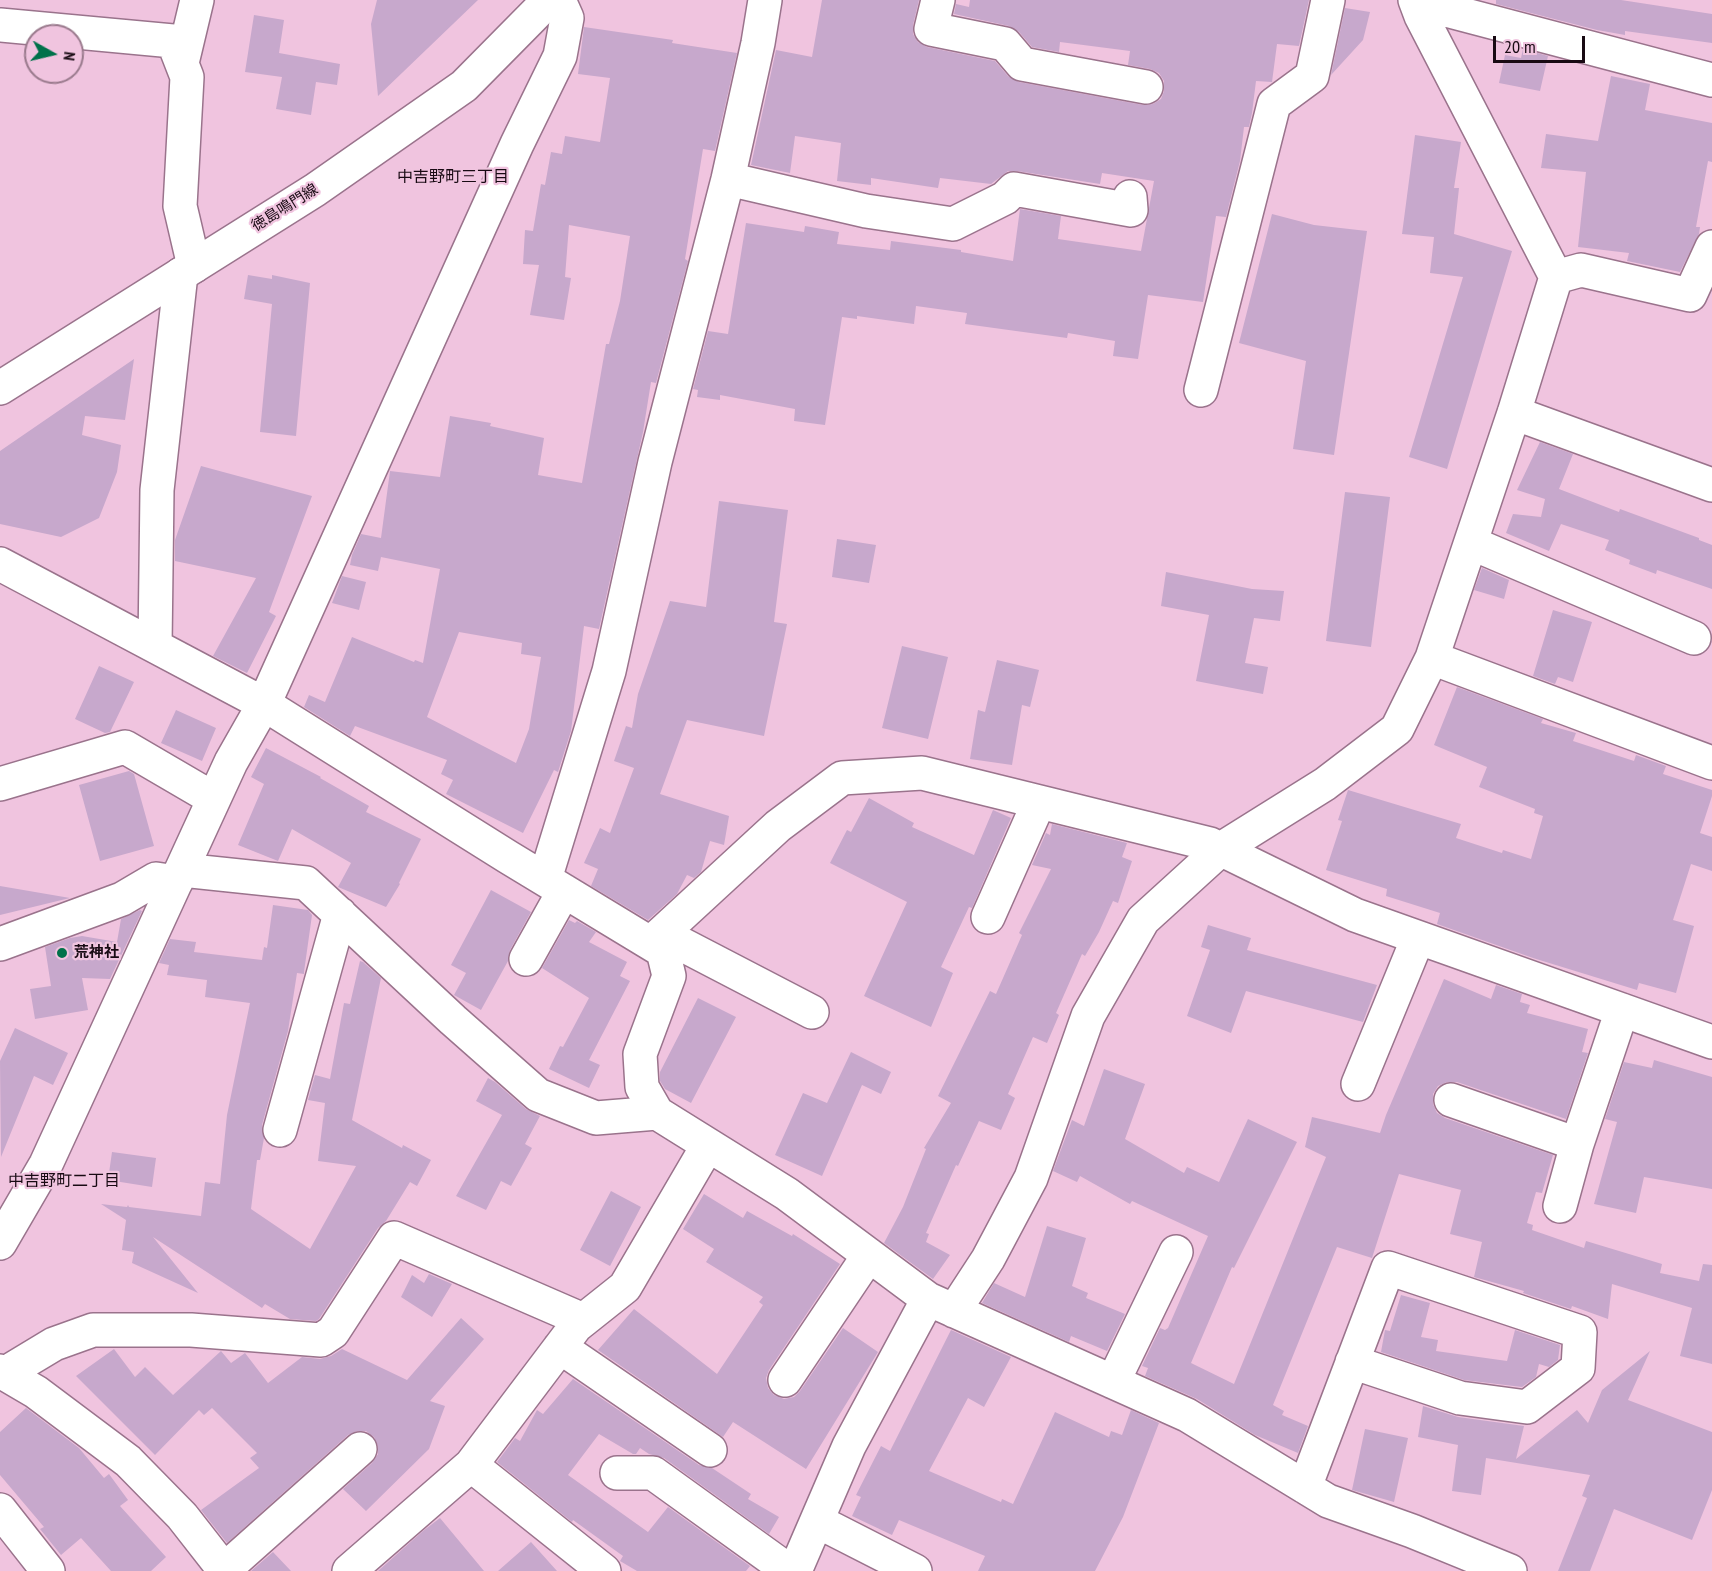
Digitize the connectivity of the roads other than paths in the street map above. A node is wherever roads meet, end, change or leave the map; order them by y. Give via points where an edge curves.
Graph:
1 (197, 0) edge
2 (549, 0) edge
3 (559, 0) edge
4 (765, 0) edge
5 (938, 0) edge
6 (1329, 0) edge
7 (1416, 1) edge
8 (0, 25) edge
9 (182, 63) junction
10 (1712, 80) edge
11 (1146, 87) dead end
12 (728, 179) junction
13 (1130, 197) dead end
14 (1712, 247) edge
15 (187, 270) junction
16 (1556, 277) junction
17 (0, 388) edge
18 (1201, 390) dead end
19 (1514, 413) junction
20 (1711, 481) edge
21 (1471, 543) junction
22 (0, 564) edge
23 (1694, 638) dead end
24 (155, 646) junction
25 (1432, 657) junction
26 (264, 704) junction
27 (1712, 763) edge
28 (0, 784) edge
29 (214, 799) junction
30 (1039, 802) junction
31 (1221, 849) junction
32 (179, 876) junction
33 (554, 885) junction
34 (340, 914) junction
35 (988, 917) dead end
36 (1418, 938) junction
37 (656, 939) junction
38 (0, 944) edge
39 (526, 959) dead end
40 (1622, 1010) junction
41 (812, 1012) dead end
42 (1712, 1042) edge
43 (1358, 1084) dead end
44 (1451, 1100) dead end
45 (657, 1113) junction
46 (280, 1130) dead end
47 (1577, 1144) junction
48 (708, 1145) junction
49 (1560, 1206) dead end
50 (0, 1243) edge
51 (1176, 1252) dead end
52 (869, 1255) junction
53 (941, 1305) junction
54 (583, 1320) junction
55 (560, 1347) junction
56 (1352, 1362) junction
57 (2, 1372) edge
58 (784, 1380) dead end
59 (1113, 1382) junction
60 (360, 1449) dead end
61 (710, 1450) dead end
62 (471, 1465) junction
63 (617, 1473) dead end
64 (1305, 1487) junction
65 (0, 1510) edge
66 (817, 1521) junction
67 (224, 1570) edge
68 (48, 1571) edge
69 (349, 1571) edge
70 (604, 1571) edge
71 (789, 1571) edge
72 (795, 1571) edge
73 (915, 1571) edge
74 (1510, 1571) edge

1 - 9 street
2 - 15 street, 徳島鳴門線 via 464,86 315,190
3 - 26 street via 567,18 560,56
4 - 12 street
5 - 11 street via 931,29 1005,44 1022,64
6 - 18 street via 1312,76 1274,104
7 - 10 street
7 - 16 street
8 - 9 street via 173,41
9 - 15 street via 187,77 180,206
12 - 13 street via 866,211 953,224 1005,198 1014,189 1131,210
12 - 33 street via 655,462 609,671
14 - 16 street via 1690,295 1581,270
15 - 17 street, 徳島鳴門線
15 - 24 street via 157,490
16 - 19 street
19 - 20 street
19 - 21 street
21 - 23 street
21 - 25 street
22 - 24 street
24 - 26 street
25 - 27 street
25 - 31 street via 1397,729 1325,784
26 - 29 street
26 - 33 street
28 - 29 street via 125,747
29 - 32 street
30 - 31 street
30 - 35 street
30 - 37 street via 921,773 842,778 778,826
31 - 36 street via 1356,915
31 - 53 street via 1143,920 1088,1016 1031,1178 988,1259
32 - 34 street via 306,883
32 - 38 street via 156,879 122,899
32 - 50 street via 46,1164
33 - 37 street
33 - 39 street
34 - 45 street via 538,1095 596,1118
34 - 46 street
36 - 40 street
36 - 43 street
37 - 41 street
37 - 45 street via 669,976 640,1054 642,1087
40 - 42 street
40 - 47 street
44 - 47 street
45 - 48 street
47 - 49 street
48 - 52 street via 786,1194
48 - 54 street via 625,1287
51 - 59 street
52 - 53 street
52 - 58 street
53 - 59 street
53 - 66 street via 849,1446
54 - 55 street
54 - 57 street via 394,1238 333,1332 321,1340 191,1330 93,1330 54,1344
55 - 61 street
55 - 62 street
56 - 56 street via 1388,1268 1580,1332 1578,1368 1527,1407 1460,1398
56 - 64 street
57 - 67 street via 36,1392 128,1461 182,1516
59 - 64 street via 1187,1415
60 - 67 street
62 - 69 street
62 - 70 street
63 - 71 street via 653,1473
64 - 74 street via 1328,1501
65 - 68 street
66 - 72 street
66 - 73 street

